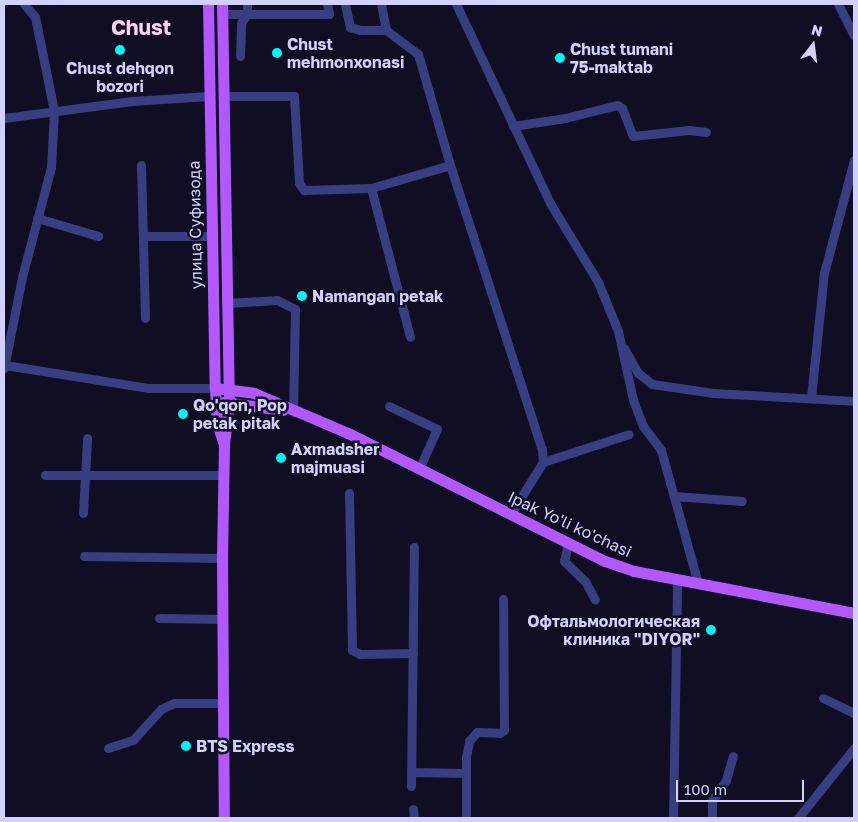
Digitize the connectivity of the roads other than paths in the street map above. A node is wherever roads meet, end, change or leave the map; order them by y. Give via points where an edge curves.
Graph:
1 (24, 4) edge
2 (208, 4) edge
3 (247, 4) edge
4 (327, 4) edge
5 (345, 4) edge
6 (381, 4) edge
7 (456, 4) edge
8 (838, 4) edge
9 (222, 9) edge
10 (247, 14) junction
11 (386, 30) junction
12 (854, 35) edge
13 (240, 56) dead end
14 (209, 96) junction
15 (224, 96) junction
16 (54, 111) junction
17 (5, 120) edge
18 (513, 126) junction
19 (706, 132) dead end
20 (854, 160) edge
21 (142, 165) dead end
22 (450, 165) junction
23 (371, 188) junction
24 (38, 218) junction
25 (98, 236) dead end
26 (145, 236) junction
27 (212, 236) junction
28 (227, 303) junction
29 (145, 318) dead end
30 (618, 331) junction
31 (410, 337) dead end
32 (4, 364) edge
33 (215, 388) junction
34 (228, 389) junction
35 (811, 398) junction
36 (854, 401) edge
37 (216, 402) junction
38 (229, 402) junction
39 (389, 406) dead end
40 (292, 411) junction
41 (629, 434) dead end
42 (87, 438) dead end
43 (224, 444) junction
44 (543, 462) junction
45 (419, 469) junction
46 (45, 475) dead end
47 (223, 475) junction
48 (85, 476) junction
49 (349, 493) dead end
50 (674, 496) junction
51 (742, 501) dead end
52 (84, 513) dead end
53 (510, 515) junction
54 (568, 544) junction
55 (414, 547) dead end
56 (84, 556) dead end
57 (222, 558) junction
58 (677, 579) junction
59 (698, 583) junction
60 (503, 599) dead end
61 (596, 600) dead end
62 (854, 613) edge
63 (159, 618) dead end
64 (222, 620) junction
65 (414, 653) junction
66 (823, 698) dead end
67 (224, 703) junction
68 (854, 713) edge
69 (108, 748) dead end
70 (854, 748) edge
71 (733, 756) dead end
72 (412, 772) junction
73 (466, 773) junction
74 (411, 786) dead end
75 (224, 818) edge
76 (466, 818) edge
77 (673, 818) edge
78 (712, 818) edge
79 (798, 818) edge

1 - 16 street via 35,17
2 - 14 main road, улица Суфизода
3 - 10 street
4 - 10 street via 329,14
5 - 11 street via 350,27
6 - 11 street
7 - 18 street via 489,68
8 - 12 street
9 - 10 street
9 - 15 main road, улица Суфизода
10 - 13 street via 241,23
11 - 22 street via 418,54
14 - 16 street
14 - 27 main road, улица Суфизода
15 - 23 street via 294,96 300,183 304,190
15 - 28 main road, улица Суфизода
16 - 17 street
16 - 24 street via 51,167
18 - 19 street via 617,105 622,108 633,136 689,130
18 - 30 street via 550,203 598,282
20 - 35 street via 824,273
21 - 26 street
22 - 23 street
22 - 44 street via 542,450
23 - 31 street
24 - 25 street
24 - 32 street
26 - 27 street
26 - 29 street
27 - 33 main road, улица Суфизода
28 - 34 main road, улица Суфизода
28 - 40 street via 277,300 287,302 295,309
30 - 35 street via 638,373 652,384 713,393
30 - 50 street via 633,400 643,426 661,450
32 - 33 street via 149,388
33 - 34 main road, Ipak Yo'li ko'chasi
33 - 37 main road, улица Суфизода
34 - 38 main road, улица Суфизода
34 - 40 main road, Ipak Yo'li ko'chasi via 254,393
35 - 36 street
37 - 38 main road, Ipak Yo'li ko'chasi
37 - 43 main road, улица Суфизода
38 - 40 main road, Ipak Yo'li ko'chasi
38 - 43 main road, улица Суфизода
39 - 45 street via 437,429
40 - 45 main road, Ipak Yo'li ko'chasi via 348,433
41 - 44 street
42 - 48 street
43 - 47 main road
44 - 53 street
45 - 53 main road, Ipak Yo'li ko'chasi
46 - 48 street
47 - 48 street
47 - 57 main road
48 - 52 street
49 - 65 street via 352,650 360,654
50 - 51 street
50 - 59 street
53 - 54 main road, Ipak Yo'li ko'chasi
54 - 58 main road, Ipak Yo'li ko'chasi via 612,564
54 - 61 street via 564,561 585,582
55 - 65 street
56 - 57 street
57 - 64 main road
58 - 59 main road, Ipak Yo'li ko'chasi
58 - 77 street
59 - 62 main road, Ipak Yo'li ko'chasi
60 - 73 street via 504,730 500,733 477,732 472,736
63 - 64 street
64 - 67 main road
65 - 72 street
66 - 68 street
67 - 69 street via 174,702 161,709 133,740
67 - 75 main road
70 - 79 street
71 - 78 street via 726,780 712,801
72 - 73 street
72 - 74 street
73 - 76 street

